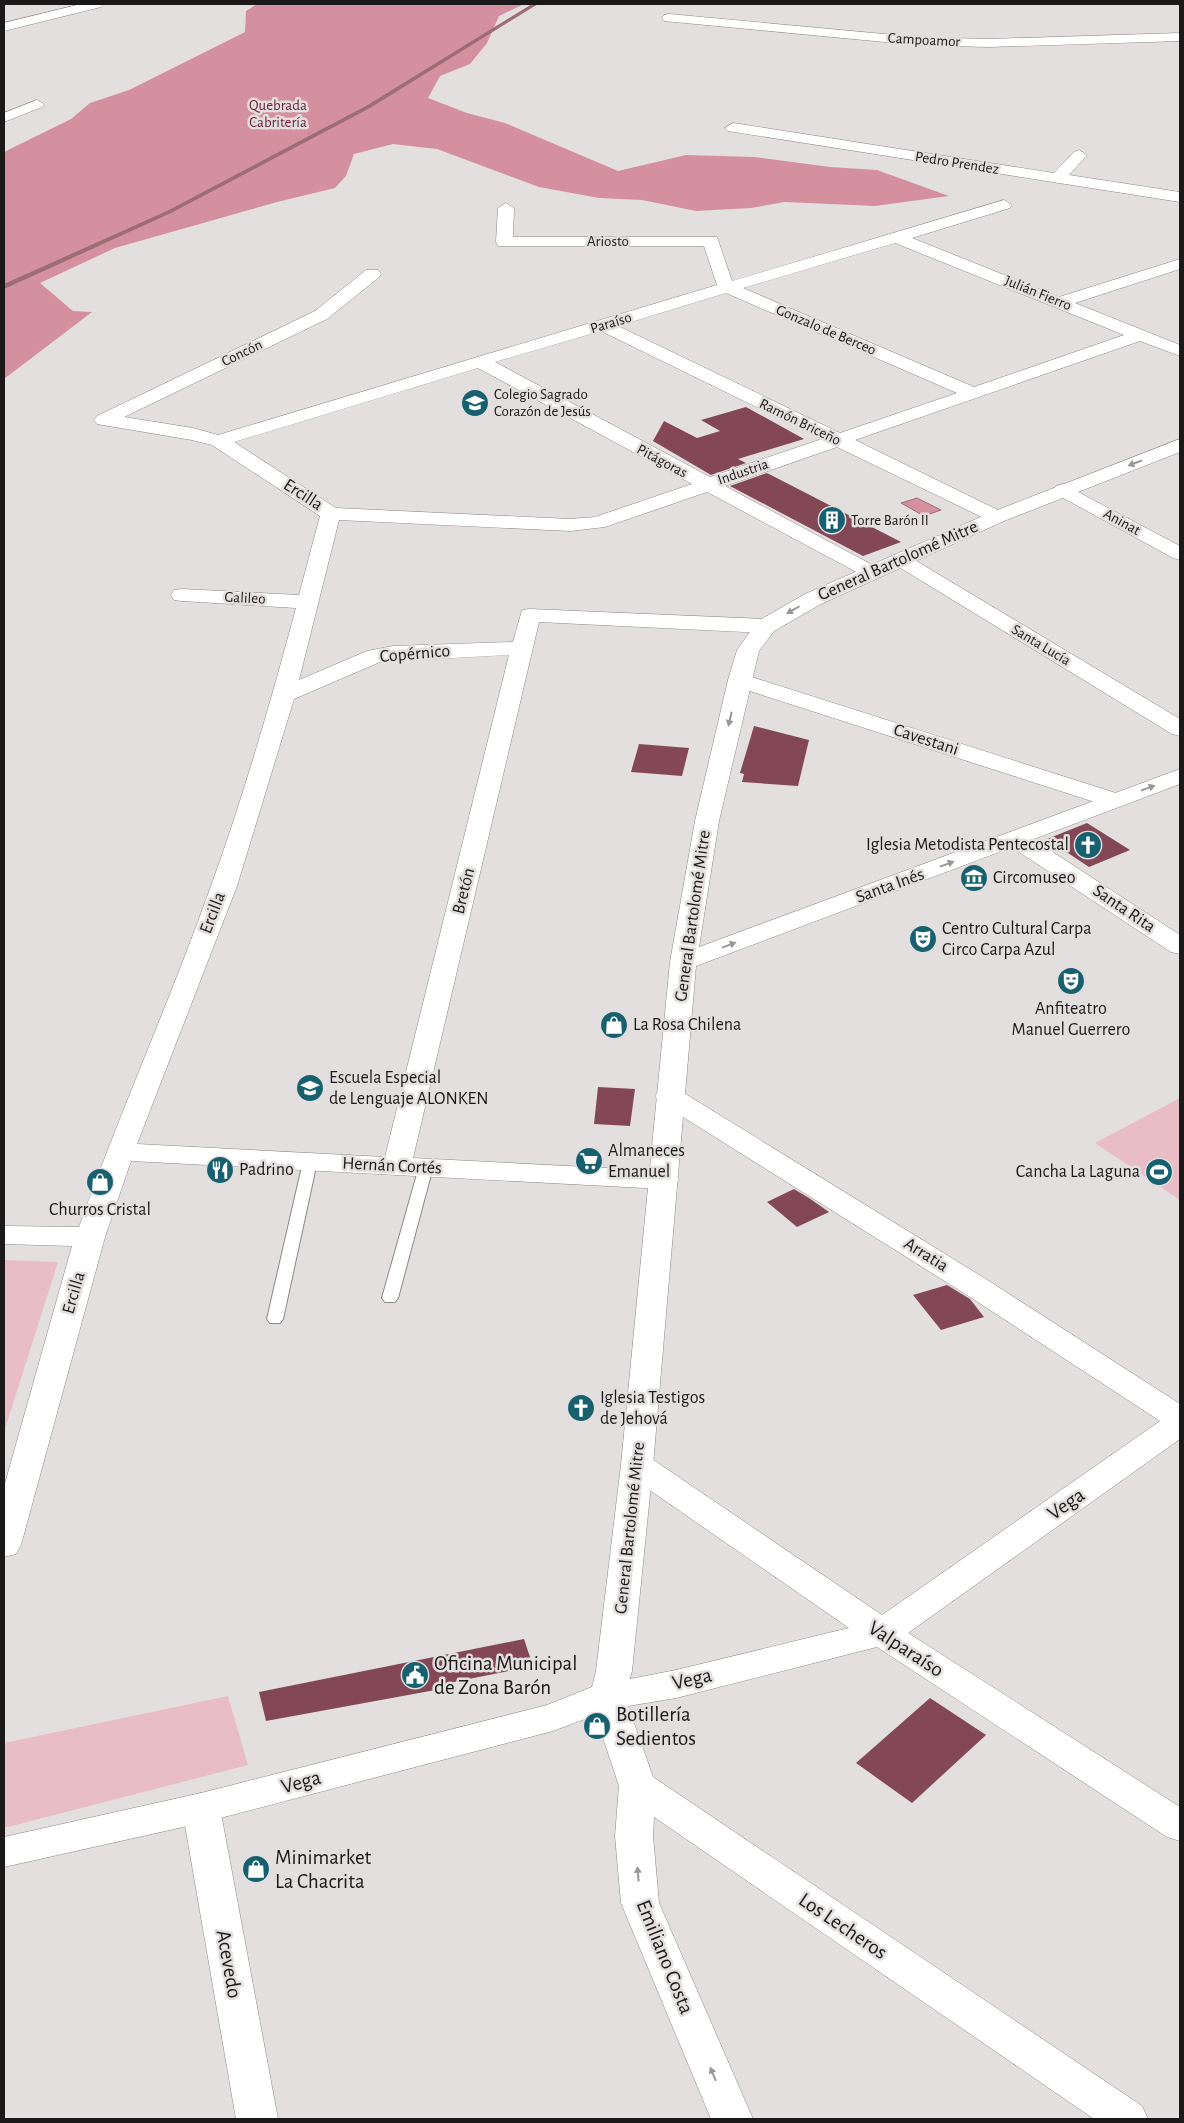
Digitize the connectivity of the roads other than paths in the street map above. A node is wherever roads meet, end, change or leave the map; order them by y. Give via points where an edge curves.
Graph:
1 (96, 4) edge
2 (686, 7) dead end
3 (4, 27) edge
4 (1180, 37) edge
5 (37, 104) dead end
6 (4, 118) edge
7 (734, 128) dead end
8 (1079, 155) dead end
9 (1058, 178) junction
10 (1180, 197) edge
11 (1004, 205) dead end
12 (506, 208) dead end
13 (895, 237) junction
14 (1180, 264) edge
15 (372, 274) dead end
16 (726, 287) junction
17 (1060, 302) junction
18 (603, 325) junction
19 (1141, 335) junction
20 (1180, 352) edge
21 (481, 362) junction
22 (971, 392) junction
23 (104, 420) joint
24 (836, 440) junction
25 (219, 441) junction
26 (1180, 446) edge
27 (707, 485) junction
28 (1063, 490) junction
29 (331, 514) junction
30 (997, 517) junction
31 (1180, 554) edge
32 (901, 560) junction
33 (871, 572) junction
34 (182, 595) dead end
35 (309, 602) junction
36 (766, 626) junction
37 (523, 648) junction
38 (739, 680) junction
39 (284, 695) junction
40 (1180, 729) edge
41 (1180, 776) edge
42 (1113, 800) junction
43 (1016, 839) junction
44 (1180, 946) edge
45 (683, 962) junction
46 (670, 1096) junction
47 (120, 1152) junction
48 (310, 1162) junction
49 (397, 1166) junction
50 (426, 1167) junction
51 (664, 1180) junction
52 (4, 1235) edge
53 (90, 1237) junction
54 (390, 1298) dead end
55 (275, 1319) dead end
56 (1180, 1419) edge
57 (1180, 1423) edge
58 (637, 1465) junction
59 (4, 1545) edge
60 (882, 1633) junction
61 (607, 1696) junction
62 (638, 1786) junction
63 (202, 1808) junction
64 (1180, 1826) edge
65 (4, 1852) edge
66 (1121, 2117) edge
67 (258, 2119) edge
68 (732, 2119) edge

1 - 3 street
2 - 4 street, Campoamor via 668,24 988,43
5 - 6 street
7 - 9 street, Pedro Prendez
8 - 9 street
9 - 10 street, Pedro Prendez
11 - 13 street, Paraíso
12 - 16 street, Ariosto via 504,242 711,241
13 - 16 street, Paraíso
13 - 17 street, Julián Fierro
14 - 17 street
15 - 23 street, Concón via 321,315
16 - 18 street, Paraíso
16 - 22 street, Gonzalo de Berceo
17 - 19 street, Julián Fierro
18 - 21 street, Paraíso
18 - 24 street, Ramón Briceño
19 - 20 street, Julián Fierro
19 - 22 street, Industria
21 - 25 street, Paraíso
21 - 27 street, Pitágoras
22 - 24 street, Industria
23 - 25 street, Ercilla
24 - 27 street, Industria
24 - 30 street, Ramón Briceño
25 - 29 street, Ercilla
26 -> 28 street, General Bartolomé Mitre
27 - 29 street, Industria via 585,525
27 - 33 street, Pitágoras
28 - 30 street, General Bartolomé Mitre
28 - 31 street, Aninat
29 - 35 street, Ercilla
30 - 32 street, General Bartolomé Mitre
32 - 33 street, General Bartolomé Mitre
32 - 40 street, Santa Lucía
33 -> 36 street, General Bartolomé Mitre via 813,599
34 - 35 street, Galileo
35 - 39 street, Ercilla
36 - 37 street, Bretón via 530,615
36 - 38 street, General Bartolomé Mitre via 748,650
37 - 39 street, Copérnico via 393,653 358,663
37 - 49 street, Bretón
38 - 42 street, Cavestani
38 -> 45 street, General Bartolomé Mitre via 707,821
39 - 47 street, Ercilla via 224,886
42 -> 41 street, Santa Inés
42 - 43 street, Santa Inés
43 - 44 street, Santa Rita
45 -> 43 street, Santa Inés
45 - 46 street, General Bartolomé Mitre
46 - 51 street, General Bartolomé Mitre
46 - 56 street, Arratia via 978,1288
47 - 48 street, Hernán Cortés
47 - 53 street, Ercilla
48 - 49 street, Hernán Cortés
48 - 55 lane
49 - 50 street, Hernán Cortés
50 - 51 street, Hernán Cortés
50 - 54 lane
51 - 58 street, General Bartolomé Mitre
52 - 53 street
53 - 59 street, Ercilla
57 - 60 street, Vega
58 - 60 street, Valparaíso
58 - 61 street, General Bartolomé Mitre via 614,1671
60 - 61 street, Vega via 676,1684
60 - 64 street, Valparaíso
61 - 62 street
61 - 63 street, Vega via 553,1717
62 - 66 street, Los Lecheros
68 -> 62 street, Emiliano Costa via 640,1903 634,1836
63 - 65 street, Vega
63 - 67 street, Acevedo

